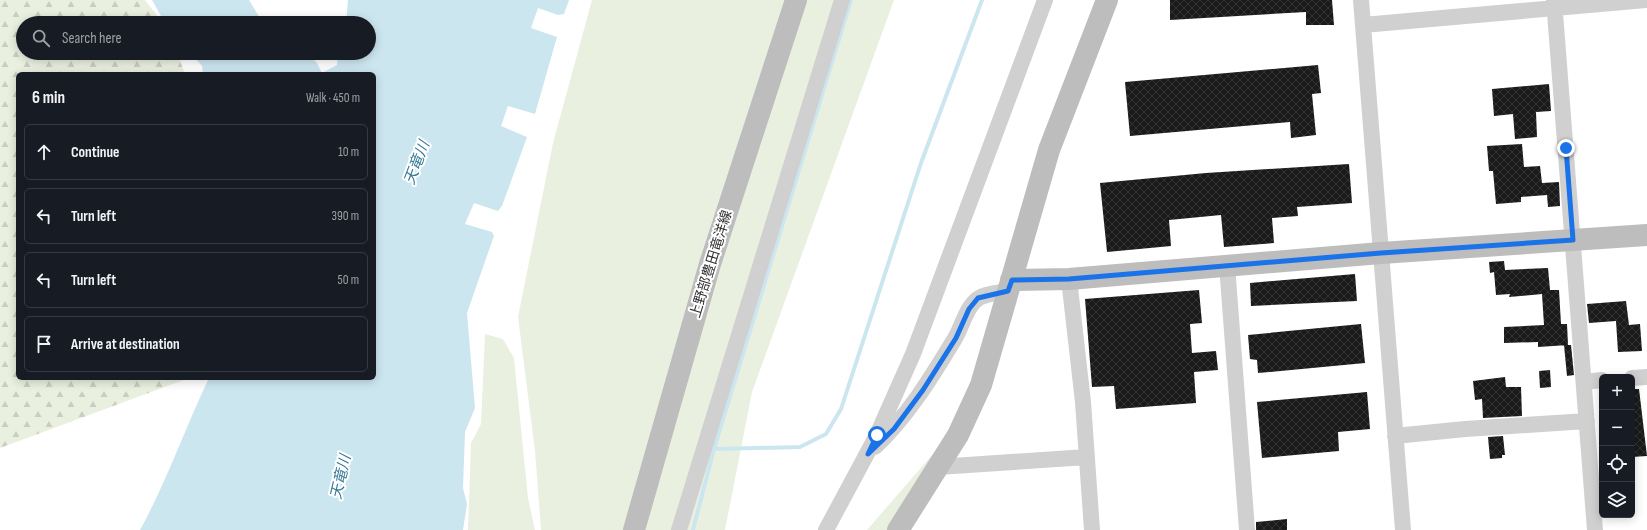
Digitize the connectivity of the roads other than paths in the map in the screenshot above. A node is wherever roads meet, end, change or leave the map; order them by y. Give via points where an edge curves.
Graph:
1 (796, 0) edge
2 (842, 0) edge
3 (1045, 0) edge
4 (1107, 0) edge
5 (1361, 0) edge
6 (1646, 0) edge
7 (1554, 4) edge
8 (1363, 25) junction
9 (1647, 235) edge
10 (1573, 240) junction
11 (1381, 253) junction
12 (1227, 265) junction
13 (1069, 279) junction
14 (1010, 285) junction
15 (1647, 377) edge
16 (1635, 378) edge
17 (1599, 380) edge
18 (1584, 382) junction
19 (1587, 421) junction
20 (1395, 436) junction
21 (868, 454) junction
22 (1087, 457) junction
23 (938, 467) junction
24 (900, 529) edge
25 (634, 530) edge
26 (679, 530) edge
27 (826, 530) edge
28 (1092, 530) edge
29 (1247, 530) edge
30 (1403, 530) edge
31 (1595, 530) edge

1 - 25 street, 上野部豊田竜洋線 via 710,264
2 - 26 street
3 - 21 street via 913,354
4 - 14 street via 1049,150
5 - 8 street
6 - 7 street
7 - 8 street
7 - 10 street
8 - 11 street
9 - 10 street
10 - 11 street
10 - 18 street
11 - 12 street
11 - 20 street
12 - 13 street
12 - 29 street
13 - 14 street
13 - 22 street
14 - 21 street via 978,298 969,309 956,338 923,390 894,429
14 - 23 street via 981,385 958,435
15 - 16 street
17 - 18 street
18 - 19 street
19 - 20 street
19 - 31 street
20 - 30 street
21 - 27 street
22 - 23 street
22 - 28 street
23 - 24 street

